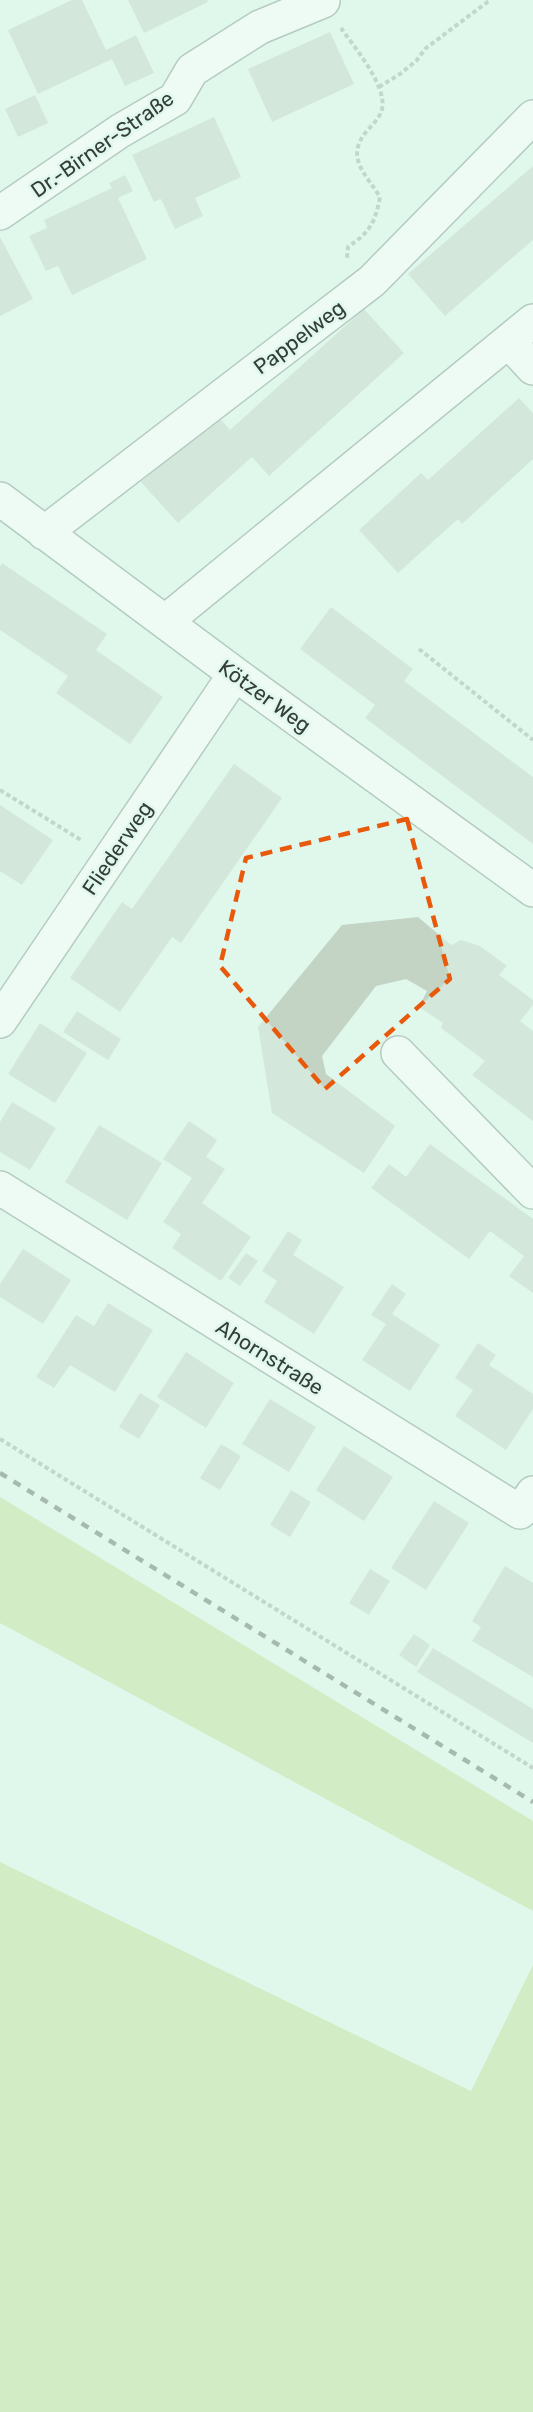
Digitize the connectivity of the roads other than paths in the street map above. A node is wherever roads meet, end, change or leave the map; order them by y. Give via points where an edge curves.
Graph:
1 (323, 1) edge
2 (533, 117) edge
3 (0, 213) edge
4 (521, 331) edge
5 (533, 368) edge
6 (0, 499) edge
7 (44, 532) junction
8 (166, 621) junction
9 (235, 674) junction
10 (533, 890) edge
11 (0, 1021) edge
12 (398, 1053) dead end
13 (0, 1188) edge
14 (533, 1192) edge
15 (533, 1493) edge

1 - 3 street, Dr.-Birner-Straße via 260,27 192,70 175,99 120,131
2 - 7 street, Pappelweg via 372,281
4 - 5 street
4 - 8 street
6 - 7 street, Kötzer Weg
7 - 8 street, Kötzer Weg
8 - 9 street, Kötzer Weg
9 - 10 street, Kötzer Weg
9 - 11 street, Fliederweg
12 - 14 street
13 - 15 street, Ahornstraße via 520,1512

